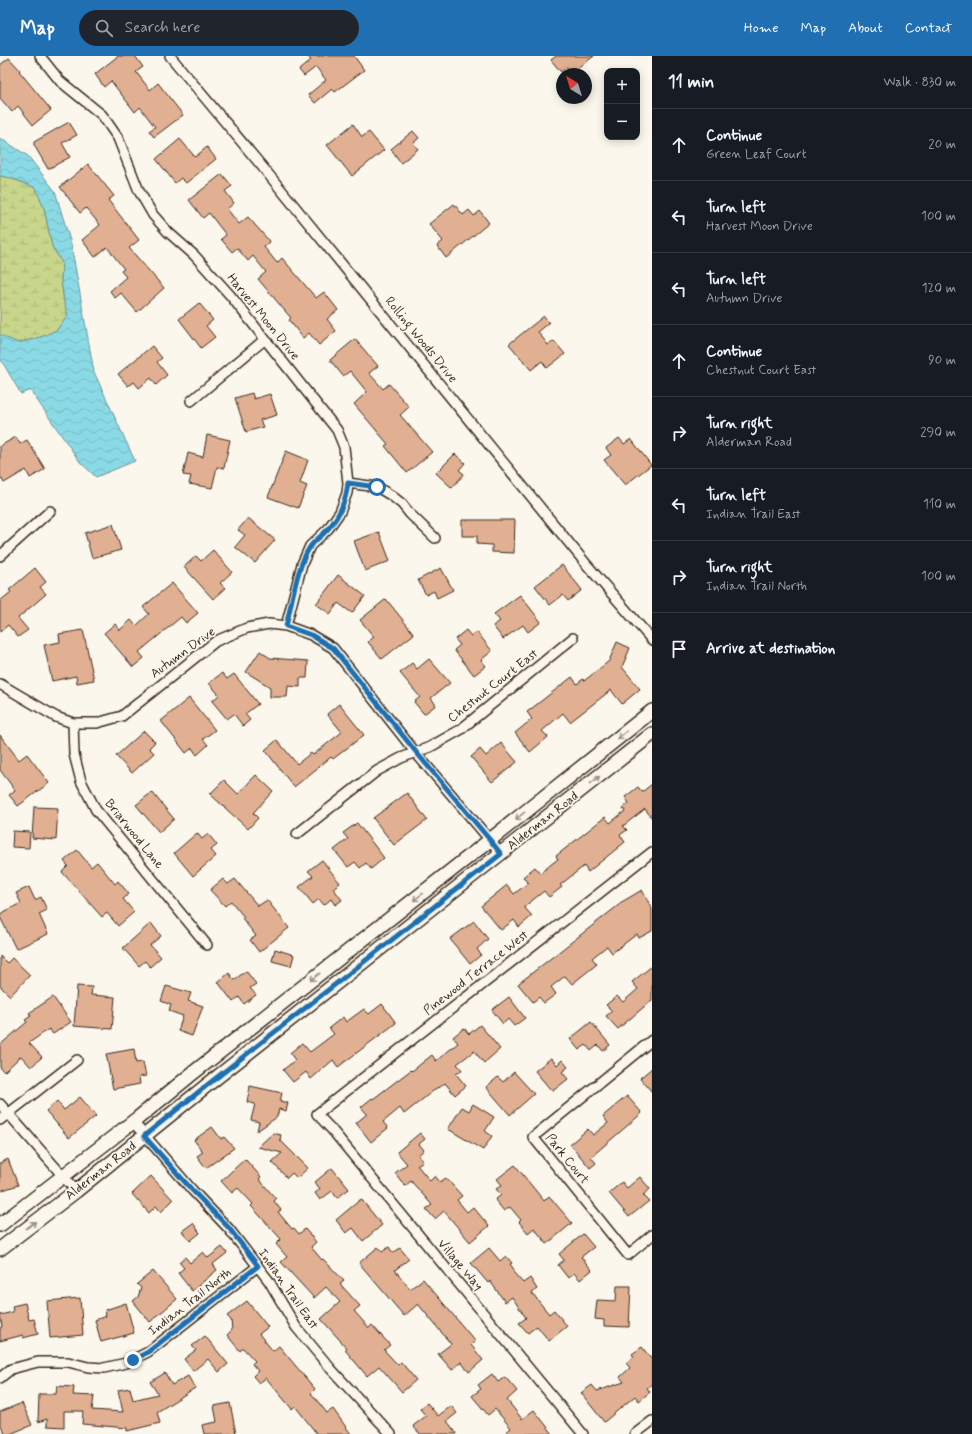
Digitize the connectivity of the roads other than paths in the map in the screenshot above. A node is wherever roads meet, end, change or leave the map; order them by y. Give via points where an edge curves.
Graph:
1 (40, 56) edge
2 (170, 56) edge
3 (264, 340) junction
4 (191, 401) dead end
5 (348, 483) junction
6 (50, 511) dead end
7 (435, 538) dead end
8 (0, 556) edge
9 (286, 626) junction
10 (573, 638) dead end
11 (652, 640) edge
12 (0, 684) edge
13 (652, 711) edge
14 (73, 723) junction
15 (652, 734) edge
16 (416, 752) junction
17 (297, 834) dead end
18 (490, 840) junction
19 (501, 854) junction
20 (651, 854) edge
21 (207, 945) dead end
22 (652, 1040) edge
23 (77, 1060) dead end
24 (0, 1104) edge
25 (8, 1114) junction
26 (317, 1114) joint
27 (0, 1120) edge
28 (133, 1122) junction
29 (144, 1136) junction
30 (64, 1176) junction
31 (76, 1191) junction
32 (0, 1225) edge
33 (652, 1235) edge
34 (0, 1249) edge
35 (258, 1266) junction
36 (0, 1378) edge
37 (652, 1421) edge
38 (391, 1434) edge
39 (583, 1434) edge
40 (635, 1434) edge

1 - 3 street, Harvest Moon Drive via 60,81 102,115 118,138 139,191 153,215 230,295
2 - 11 street, Rolling Woods Drive via 587,565
3 - 4 street
3 - 5 street, Harvest Moon Drive via 337,430 344,447
5 - 7 street via 377,487 392,496
5 - 9 street, Harvest Moon Drive via 340,512 328,529 310,546 302,564
6 - 8 street
9 - 14 street, Autumn Drive via 269,624 247,628 216,641 122,716 97,723
9 - 16 street, Autumn Drive via 311,635 333,648
10 - 16 street, Chestnut Court East via 460,730
12 - 14 street, Autumn Drive via 56,717
13 -> 18 main road, Alderman Road
14 - 21 street, Briarwood Lane via 74,754 81,781 96,810
19 -> 15 main road, Alderman Road
16 - 17 street, Chestnut Court East via 377,771
16 - 18 street
18 - 19 street
18 -> 28 main road, Alderman Road
19 - 29 main road, Alderman Road
20 - 26 street, Pinewood Terrace West
22 - 33 street, Park Court via 533,1137 628,1255
23 - 25 street
24 - 25 street
25 - 27 street
25 - 30 street
26 - 39 street, Village Way
28 - 29 street, Indian Trail East
28 - 30 main road, Alderman Road
29 - 31 main road, Alderman Road
29 - 35 street, Indian Trail East via 229,1228
30 - 31 street
30 - 32 main road, Alderman Road
34 -> 31 main road, Alderman Road
35 - 36 street, Indian Trail North via 148,1352 126,1363 104,1368 68,1362 38,1362 11,1370
35 - 38 street, Indian Trail East via 296,1327
37 - 40 street

